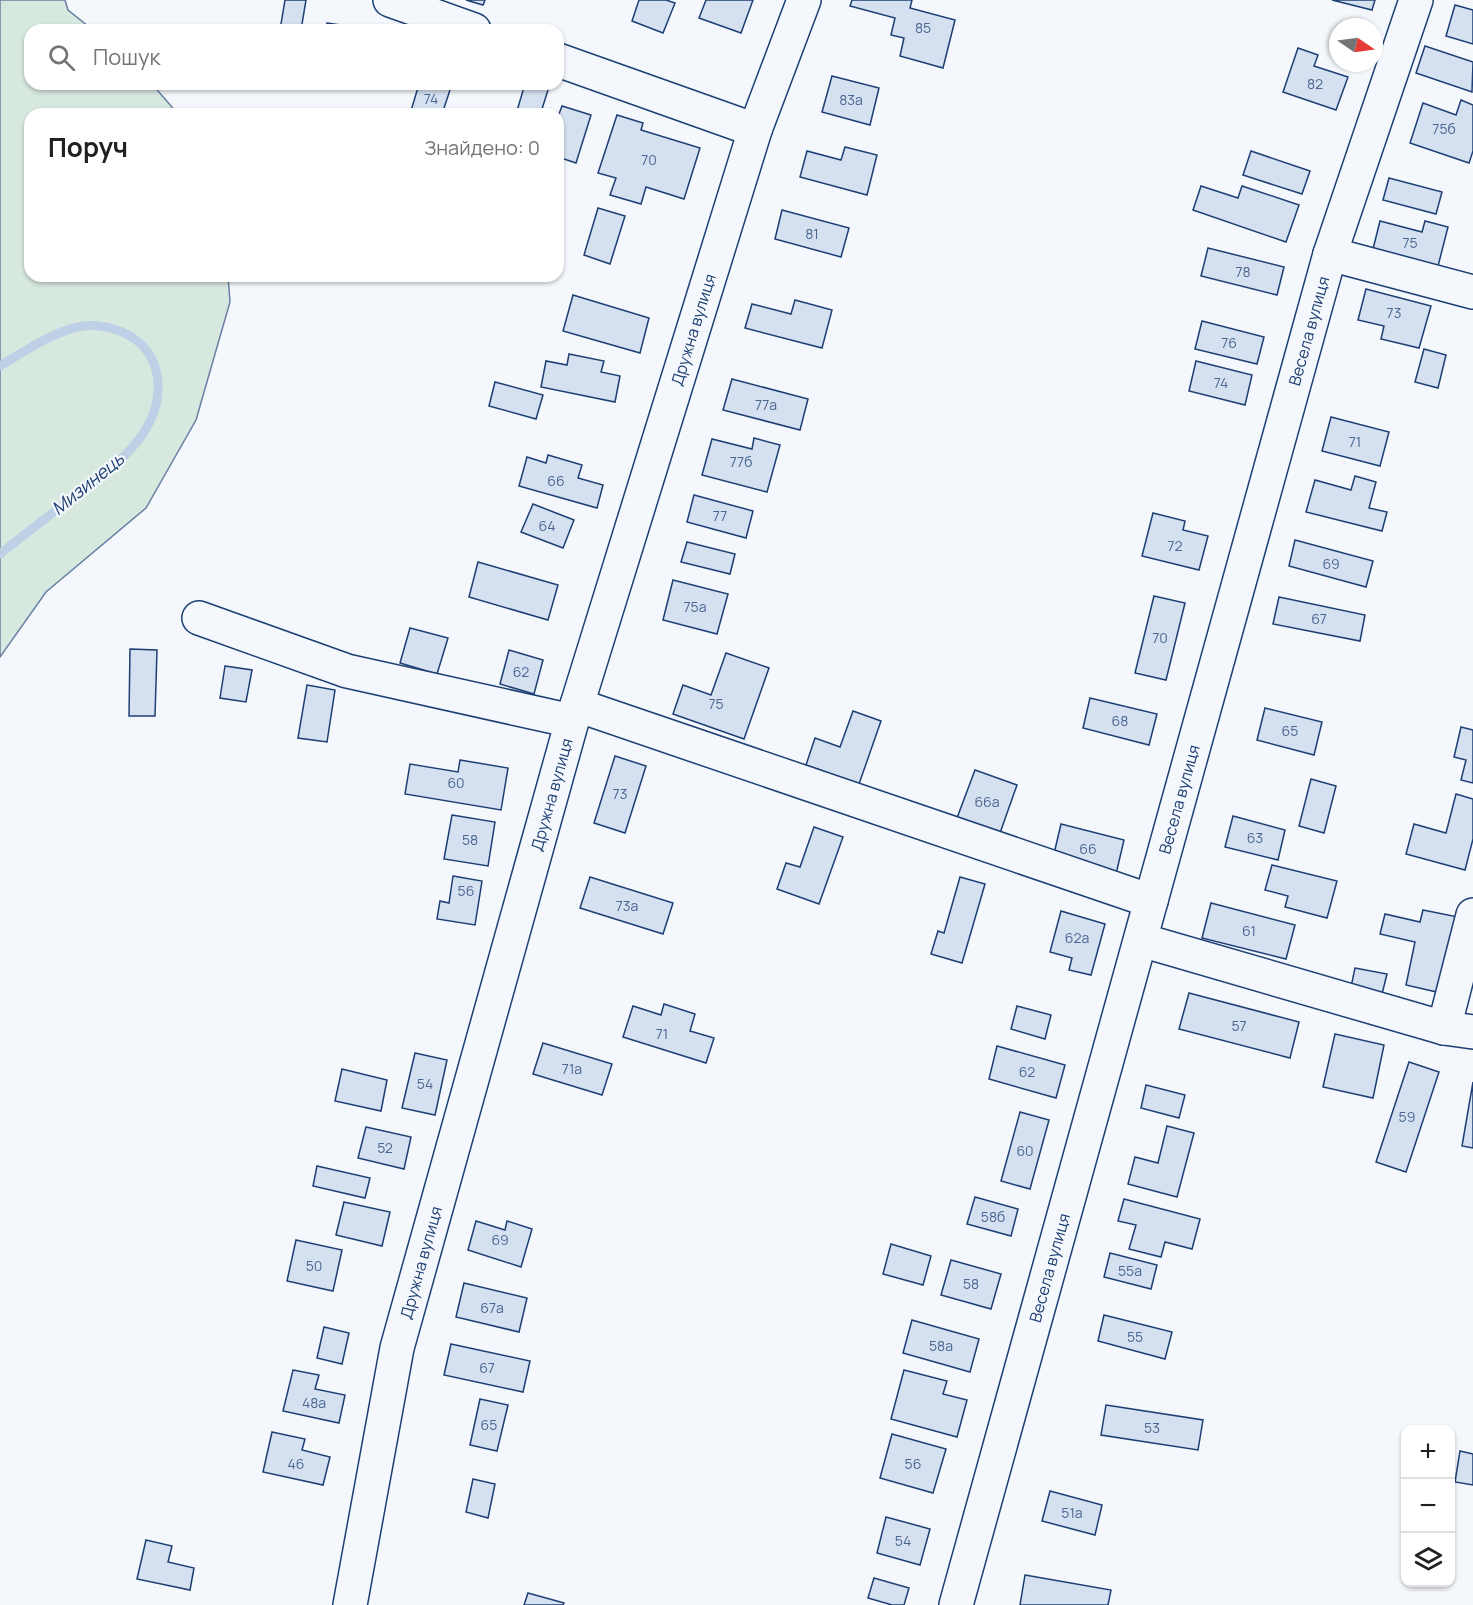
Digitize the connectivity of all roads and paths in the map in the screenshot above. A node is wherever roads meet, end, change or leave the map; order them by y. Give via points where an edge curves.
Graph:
1 (390, 0) edge
2 (804, 0) edge
3 (1416, 0) edge
4 (457, 24) edge
5 (564, 62) edge
6 (755, 130) junction
7 (1330, 255) junction
8 (1473, 292) edge
9 (199, 618) dead end
10 (575, 713) junction
11 (1151, 901) junction
12 (1473, 915) edge
13 (1141, 940) junction
14 (1458, 1030) edge
15 (350, 1605) edge
16 (956, 1605) edge

1 - 4 street
2 - 6 street, Дружна вулиця
3 - 7 street, Весела вулиця
5 - 6 street
6 - 10 street, Дружна вулиця
7 - 8 street
7 - 11 street, Весела вулиця
9 - 10 street via 347,671
10 - 11 street
10 - 15 street, Дружна вулиця via 397,1348
11 - 13 street, Весела вулиця
12 - 14 street
13 - 14 street
13 - 16 street, Весела вулиця

